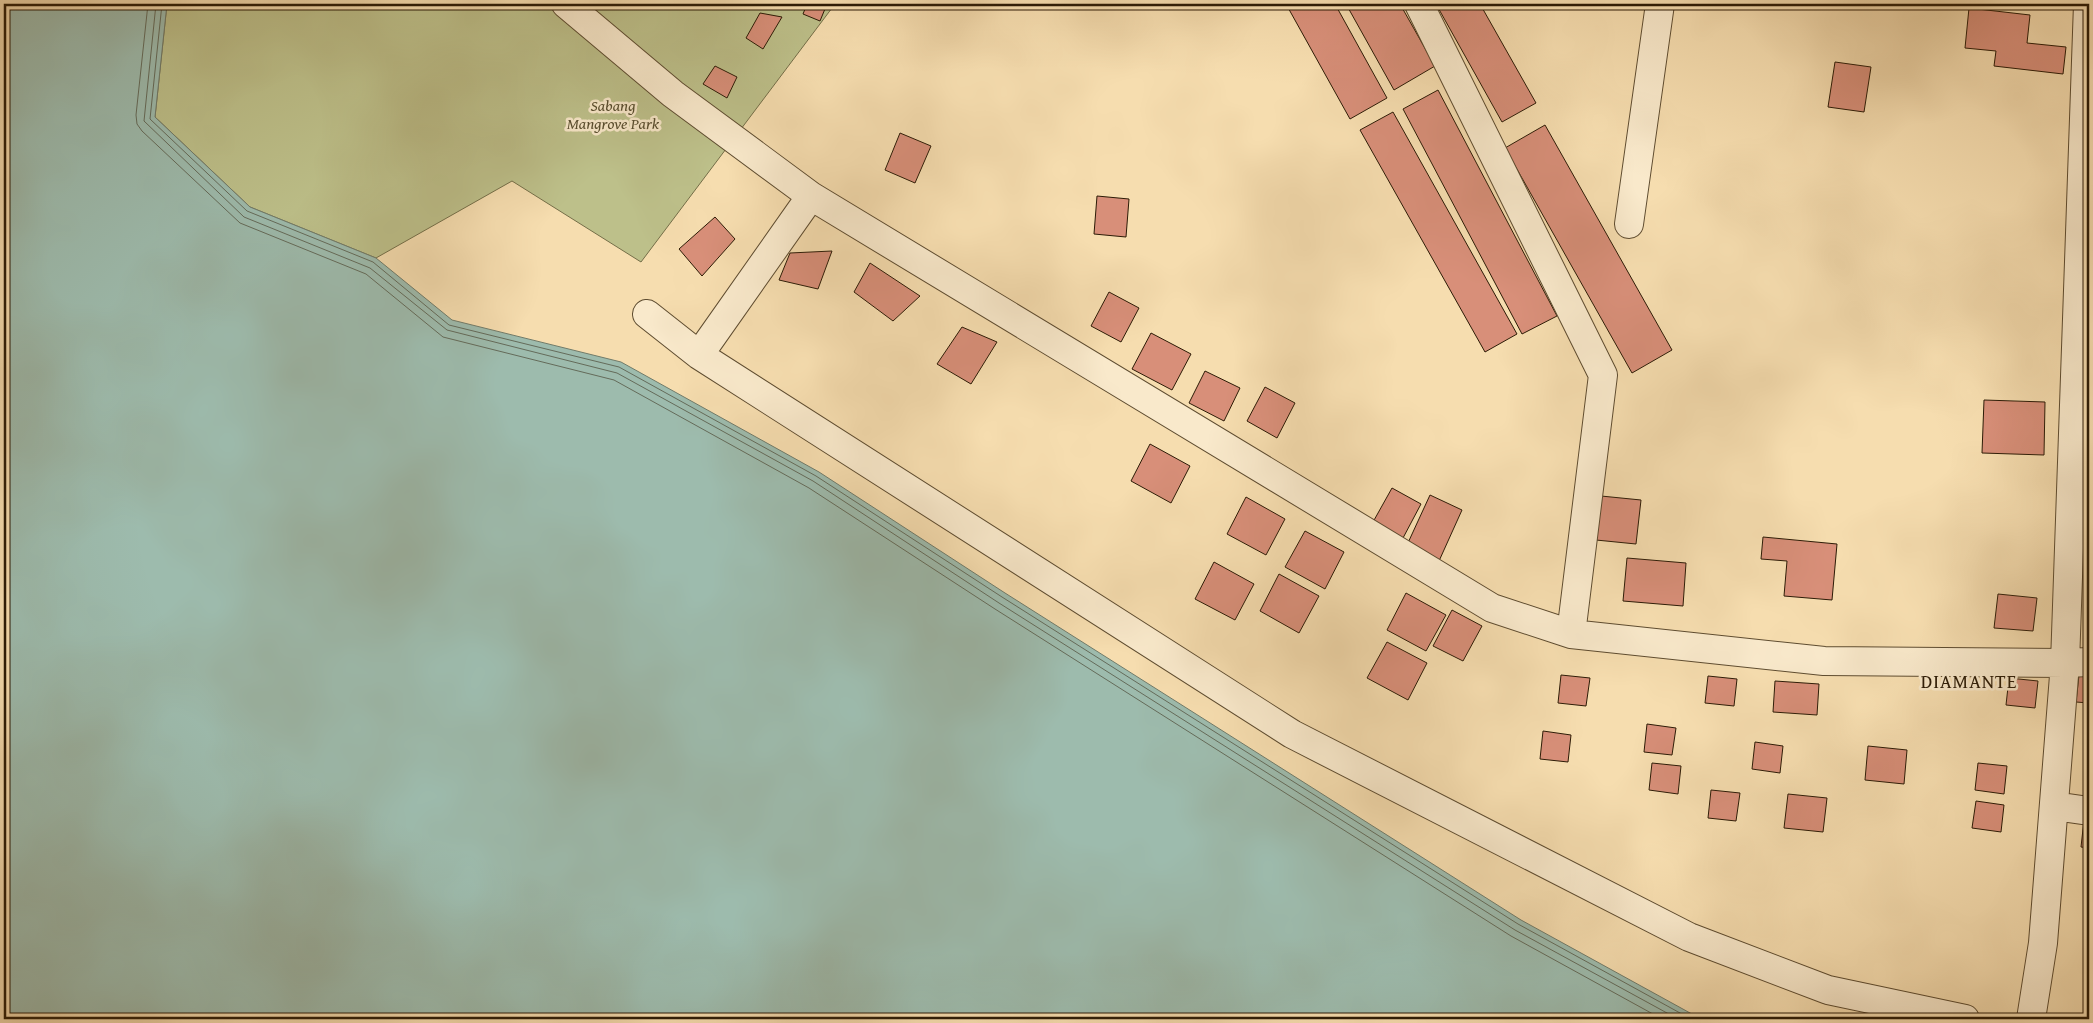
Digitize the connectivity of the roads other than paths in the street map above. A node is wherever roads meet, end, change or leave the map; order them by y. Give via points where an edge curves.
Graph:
1 (566, 4) edge
2 (1419, 4) edge
3 (1660, 4) edge
4 (2088, 4) edge
5 (811, 196) junction
6 (1628, 224) dead end
7 (647, 314) dead end
8 (699, 355) junction
9 (1571, 634) junction
10 (2077, 663) edge
11 (2054, 806) junction
12 (2089, 811) edge
13 (1965, 1019) edge
14 (2031, 1019) edge

1 - 5 street via 673,94
2 - 9 street via 1603,375
3 - 6 street
4 - 10 street
5 - 8 street
5 - 9 street via 1492,608
7 - 8 street
8 - 13 street via 1292,734 1689,936 1828,990
9 - 10 street via 1824,661
10 - 11 street
11 - 12 street
11 - 14 street via 2043,943

